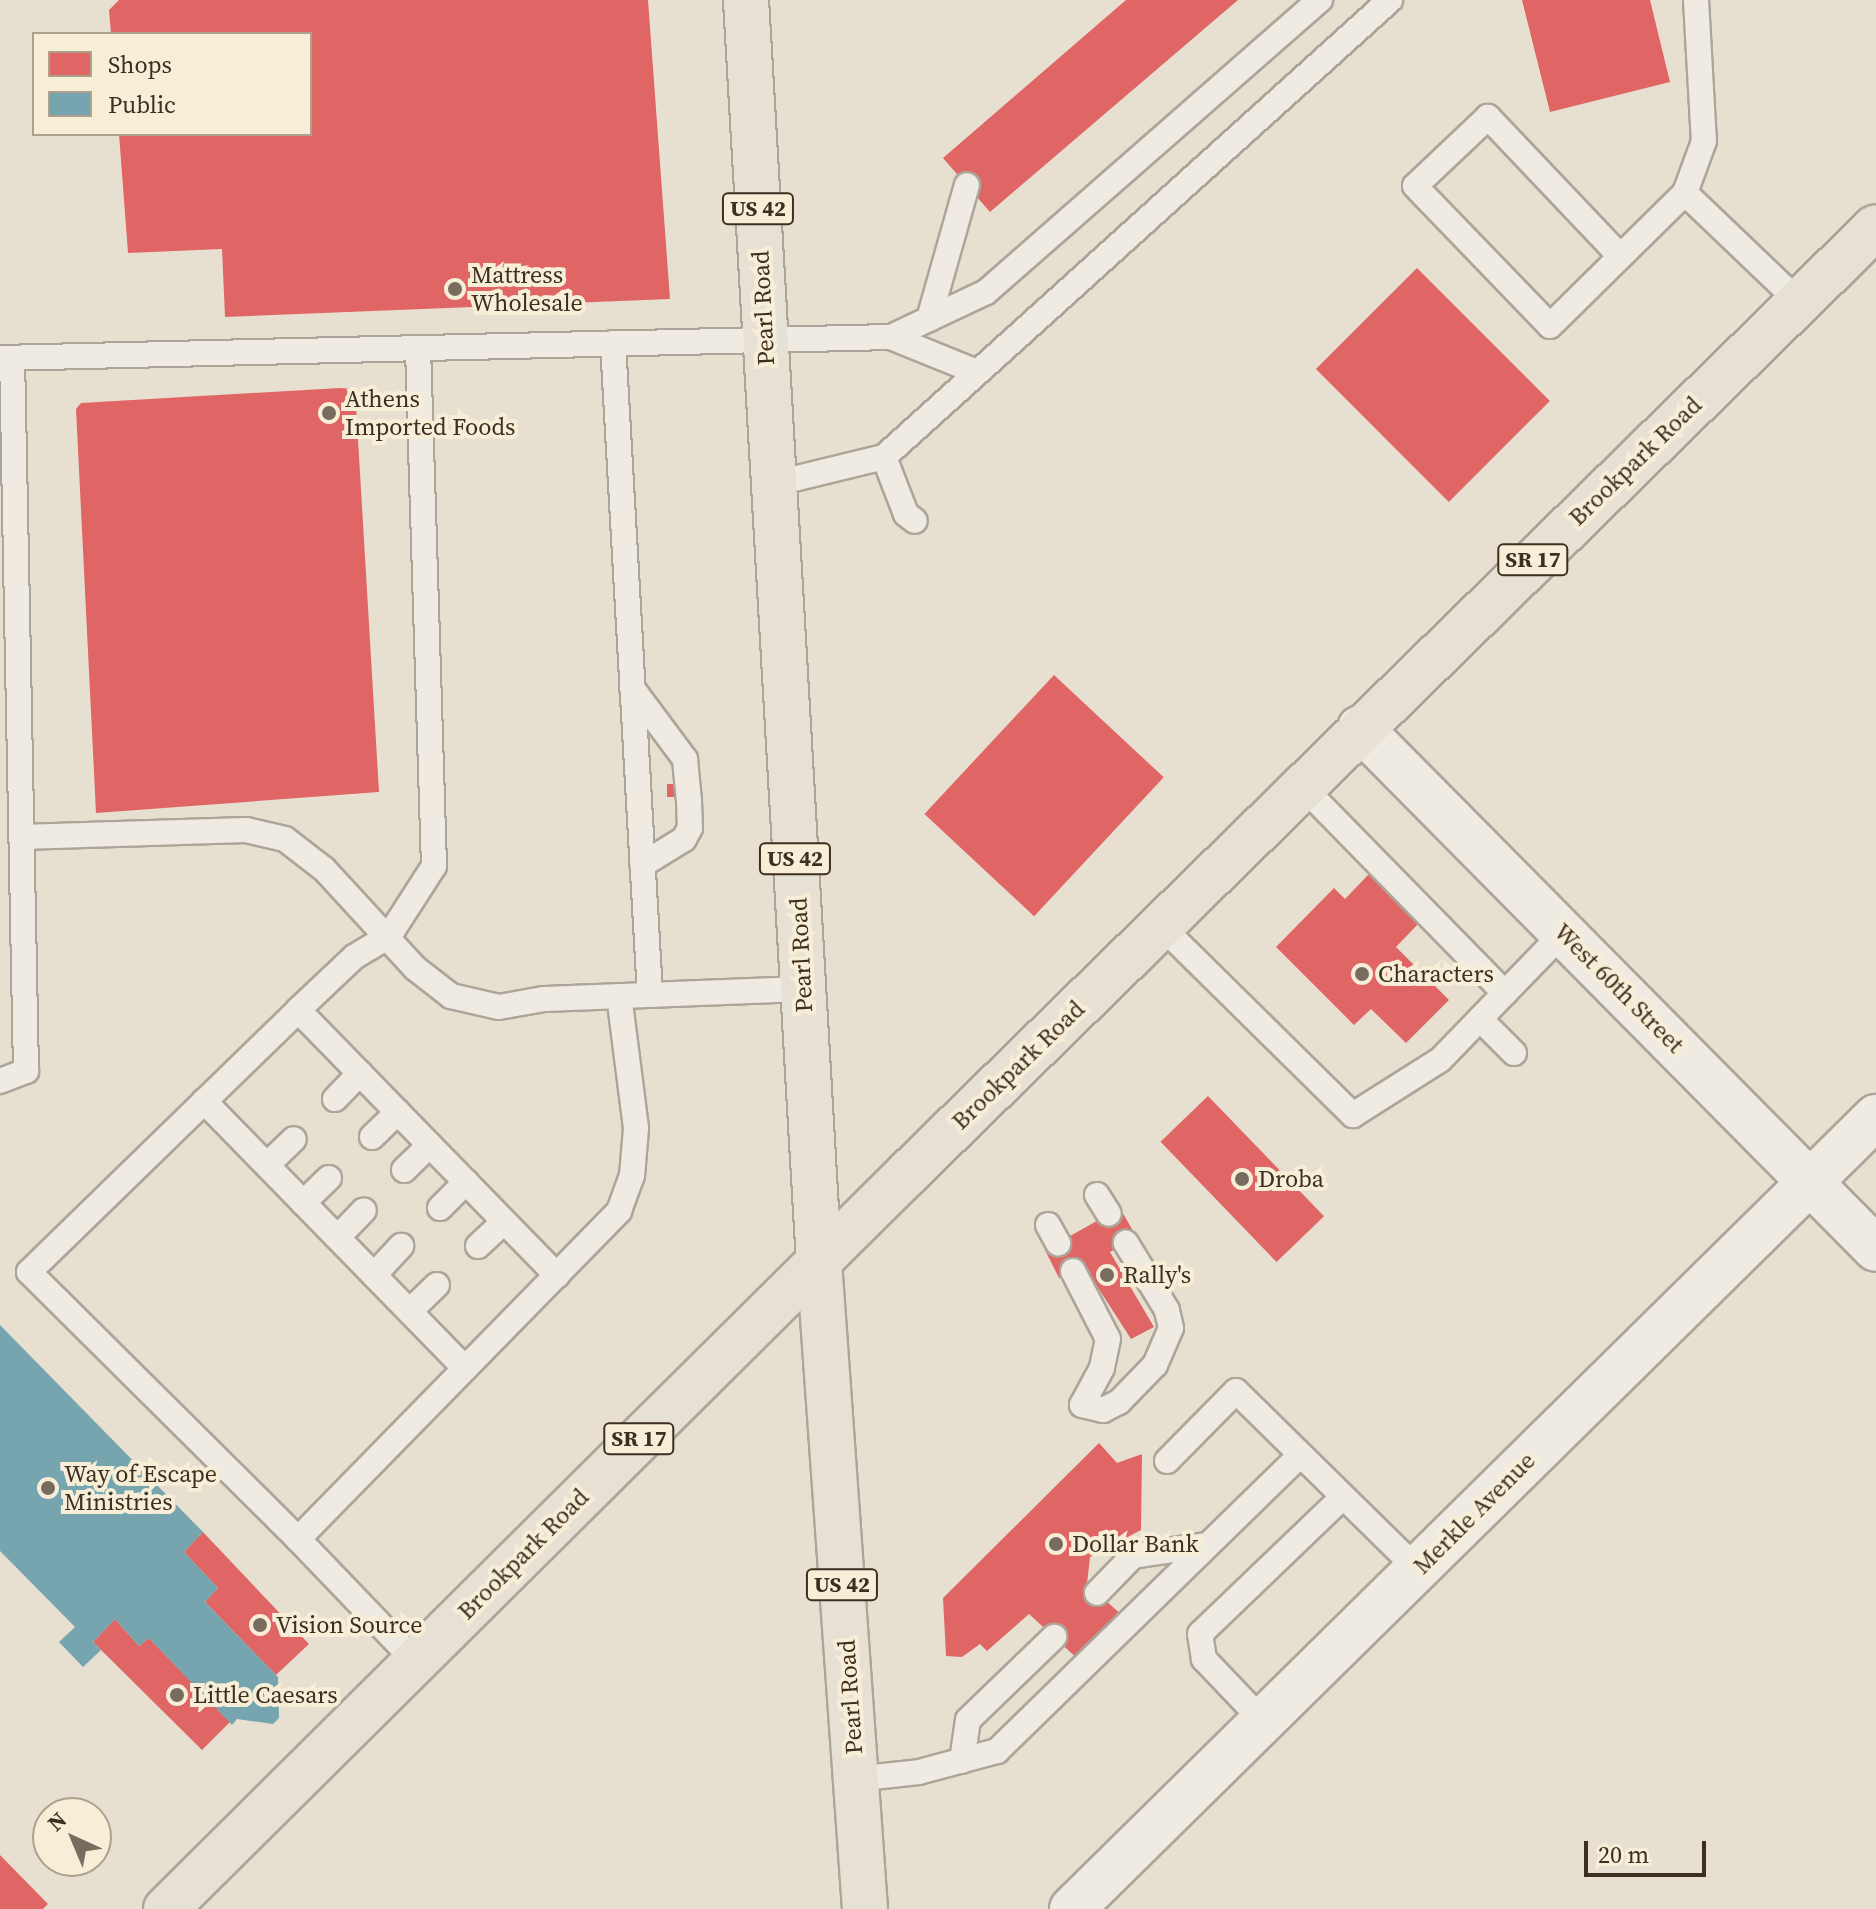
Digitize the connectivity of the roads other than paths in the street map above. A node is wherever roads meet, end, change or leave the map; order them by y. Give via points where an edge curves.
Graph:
1 (746, 0) edge
2 (1320, 0) edge
3 (1390, 0) edge
4 (1696, 0) edge
5 (967, 185) dead end
6 (1685, 193) junction
7 (1876, 227) edge
8 (1620, 256) junction
9 (1799, 302) junction
10 (929, 319) junction
11 (891, 337) junction
12 (764, 339) junction
13 (613, 343) junction
14 (418, 348) junction
15 (6, 358) edge
16 (977, 372) junction
17 (884, 457) junction
18 (773, 484) junction
19 (915, 521) dead end
20 (632, 688) junction
21 (1360, 728) junction
22 (1302, 786) junction
23 (21, 837) junction
24 (642, 865) junction
25 (1160, 925) junction
26 (1564, 932) junction
27 (389, 936) junction
28 (803, 989) junction
29 (1505, 993) junction
30 (650, 995) junction
31 (619, 996) junction
32 (298, 1010) junction
33 (1480, 1019) junction
34 (1514, 1053) dead end
35 (360, 1073) junction
36 (0, 1081) edge
37 (335, 1099) dead end
38 (204, 1101) junction
39 (398, 1112) junction
40 (1876, 1117) edge
41 (372, 1137) dead end
42 (294, 1139) dead end
43 (430, 1145) junction
44 (267, 1165) junction
45 (404, 1170) dead end
46 (329, 1178) dead end
47 (1811, 1180) junction
48 (466, 1182) junction
49 (303, 1203) junction
50 (440, 1208) dead end
51 (364, 1210) dead end
52 (504, 1222) junction
53 (338, 1237) junction
54 (1126, 1243) dead end
55 (401, 1246) dead end
56 (478, 1246) dead end
57 (1876, 1249) edge
58 (819, 1261) junction
59 (1073, 1271) dead end
60 (374, 1275) junction
61 (557, 1275) junction
62 (437, 1285) dead end
63 (411, 1310) junction
64 (465, 1368) junction
65 (1300, 1455) junction
66 (1167, 1461) dead end
67 (1343, 1497) junction
68 (298, 1539) junction
69 (1207, 1545) junction
70 (1417, 1569) junction
71 (1097, 1593) dead end
72 (1054, 1637) dead end
73 (415, 1661) junction
74 (1263, 1721) junction
75 (962, 1761) junction
76 (855, 1779) junction
77 (166, 1909) edge
78 (865, 1909) edge
79 (1072, 1909) edge

1 - 12 main road, Pearl Road / US 42
2 - 10 lane via 986,292
3 - 16 lane
4 - 6 lane via 1704,141
5 - 10 lane
6 - 8 lane
6 - 9 lane
7 - 9 main road, Brookpark Road / SR 17
8 - 8 lane via 1550,326 1415,186 1488,117
9 - 21 main road, Brookpark Road / SR 17
10 - 11 lane
11 - 12 lane
11 - 16 lane
12 - 13 lane
12 - 18 main road, Pearl Road / US 42
13 - 14 lane
13 - 20 lane
14 - 15 lane
14 - 27 lane via 434,866
15 - 23 lane
16 - 17 lane
17 - 18 lane
17 - 19 lane via 906,514
18 - 28 main road, Pearl Road / US 42
20 - 24 lane
20 - 24 lane via 685,759 689,801 690,828 684,839
21 - 22 main road, Brookpark Road / SR 17
21 - 26 street, West 60th Street
22 - 25 main road, Brookpark Road / SR 17
22 - 29 lane
23 - 27 lane via 246,830 285,839 324,869
23 - 36 lane via 26,1071
24 - 30 lane
25 - 33 lane via 1353,1115 1440,1060
25 - 58 main road, Brookpark Road / SR 17
26 - 29 lane
26 - 47 street, West 60th Street
27 - 31 lane via 415,968 451,996 499,1007
27 - 32 lane via 354,957
28 - 30 lane
28 - 58 main road, Pearl Road / US 42
29 - 33 lane
30 - 31 lane
31 - 61 lane via 636,1128 632,1176 619,1211
32 - 35 lane
32 - 38 lane
33 - 34 lane
35 - 37 lane
35 - 39 lane
38 - 44 lane
38 - 68 lane via 29,1272
39 - 41 lane
39 - 43 lane
40 - 47 street, Merkle Avenue
42 - 44 lane
43 - 45 lane
43 - 48 lane
44 - 49 lane
46 - 49 lane
47 - 57 street, West 60th Street
47 - 70 street, Merkle Avenue
48 - 50 lane
48 - 52 lane
49 - 53 lane
51 - 53 lane
52 - 56 lane
52 - 61 lane
53 - 60 lane
54 - 59 lane via 1167,1310 1168,1342 1155,1365 1119,1402 1103,1410 1082,1405 1102,1368 1108,1339
55 - 60 lane
58 - 73 main road, Brookpark Road / SR 17
58 - 76 main road, Pearl Road / US 42
60 - 63 lane
61 - 64 lane
62 - 63 lane
63 - 64 lane
64 - 68 lane
65 - 66 lane via 1236,1391
65 - 67 lane
65 - 69 lane
67 - 70 lane
67 - 74 lane via 1200,1634 1204,1659
68 - 73 lane
69 - 71 lane via 1133,1556
69 - 75 lane via 997,1751
70 - 74 street, Merkle Avenue
72 - 75 lane via 968,1720
73 - 77 main road, Brookpark Road / SR 17
74 - 79 street, Merkle Avenue
75 - 76 lane
76 - 78 main road, Pearl Road / US 42

